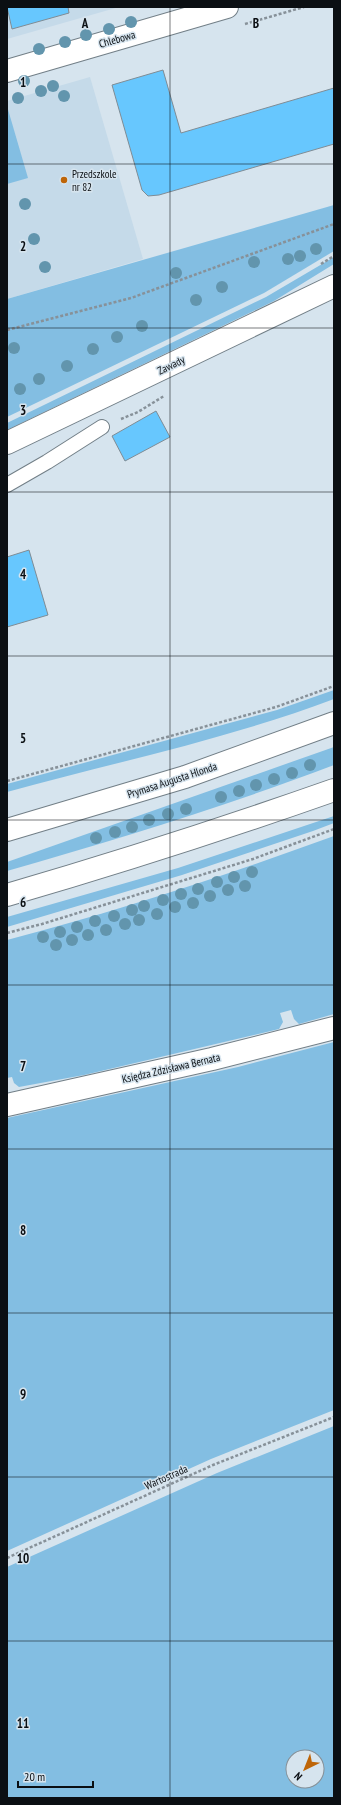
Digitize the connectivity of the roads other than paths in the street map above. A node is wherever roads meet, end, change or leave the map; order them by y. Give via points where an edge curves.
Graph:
1 (227, 7) edge
2 (7, 71) edge
3 (334, 286) edge
4 (102, 427) dead end
5 (7, 443) edge
6 (7, 484) edge
7 (334, 723) edge
8 (334, 790) edge
9 (7, 830) edge
10 (7, 895) edge
11 (334, 1028) edge
12 (7, 1105) edge

1 - 2 street, Chlebowa
3 - 5 street, Zawady
4 - 6 lane
7 - 9 street, Prymasa Augusta Hlonda via 185,777
8 - 10 street via 214,832
11 - 12 street, Księdza Zdzisława Bernata via 212,1059

